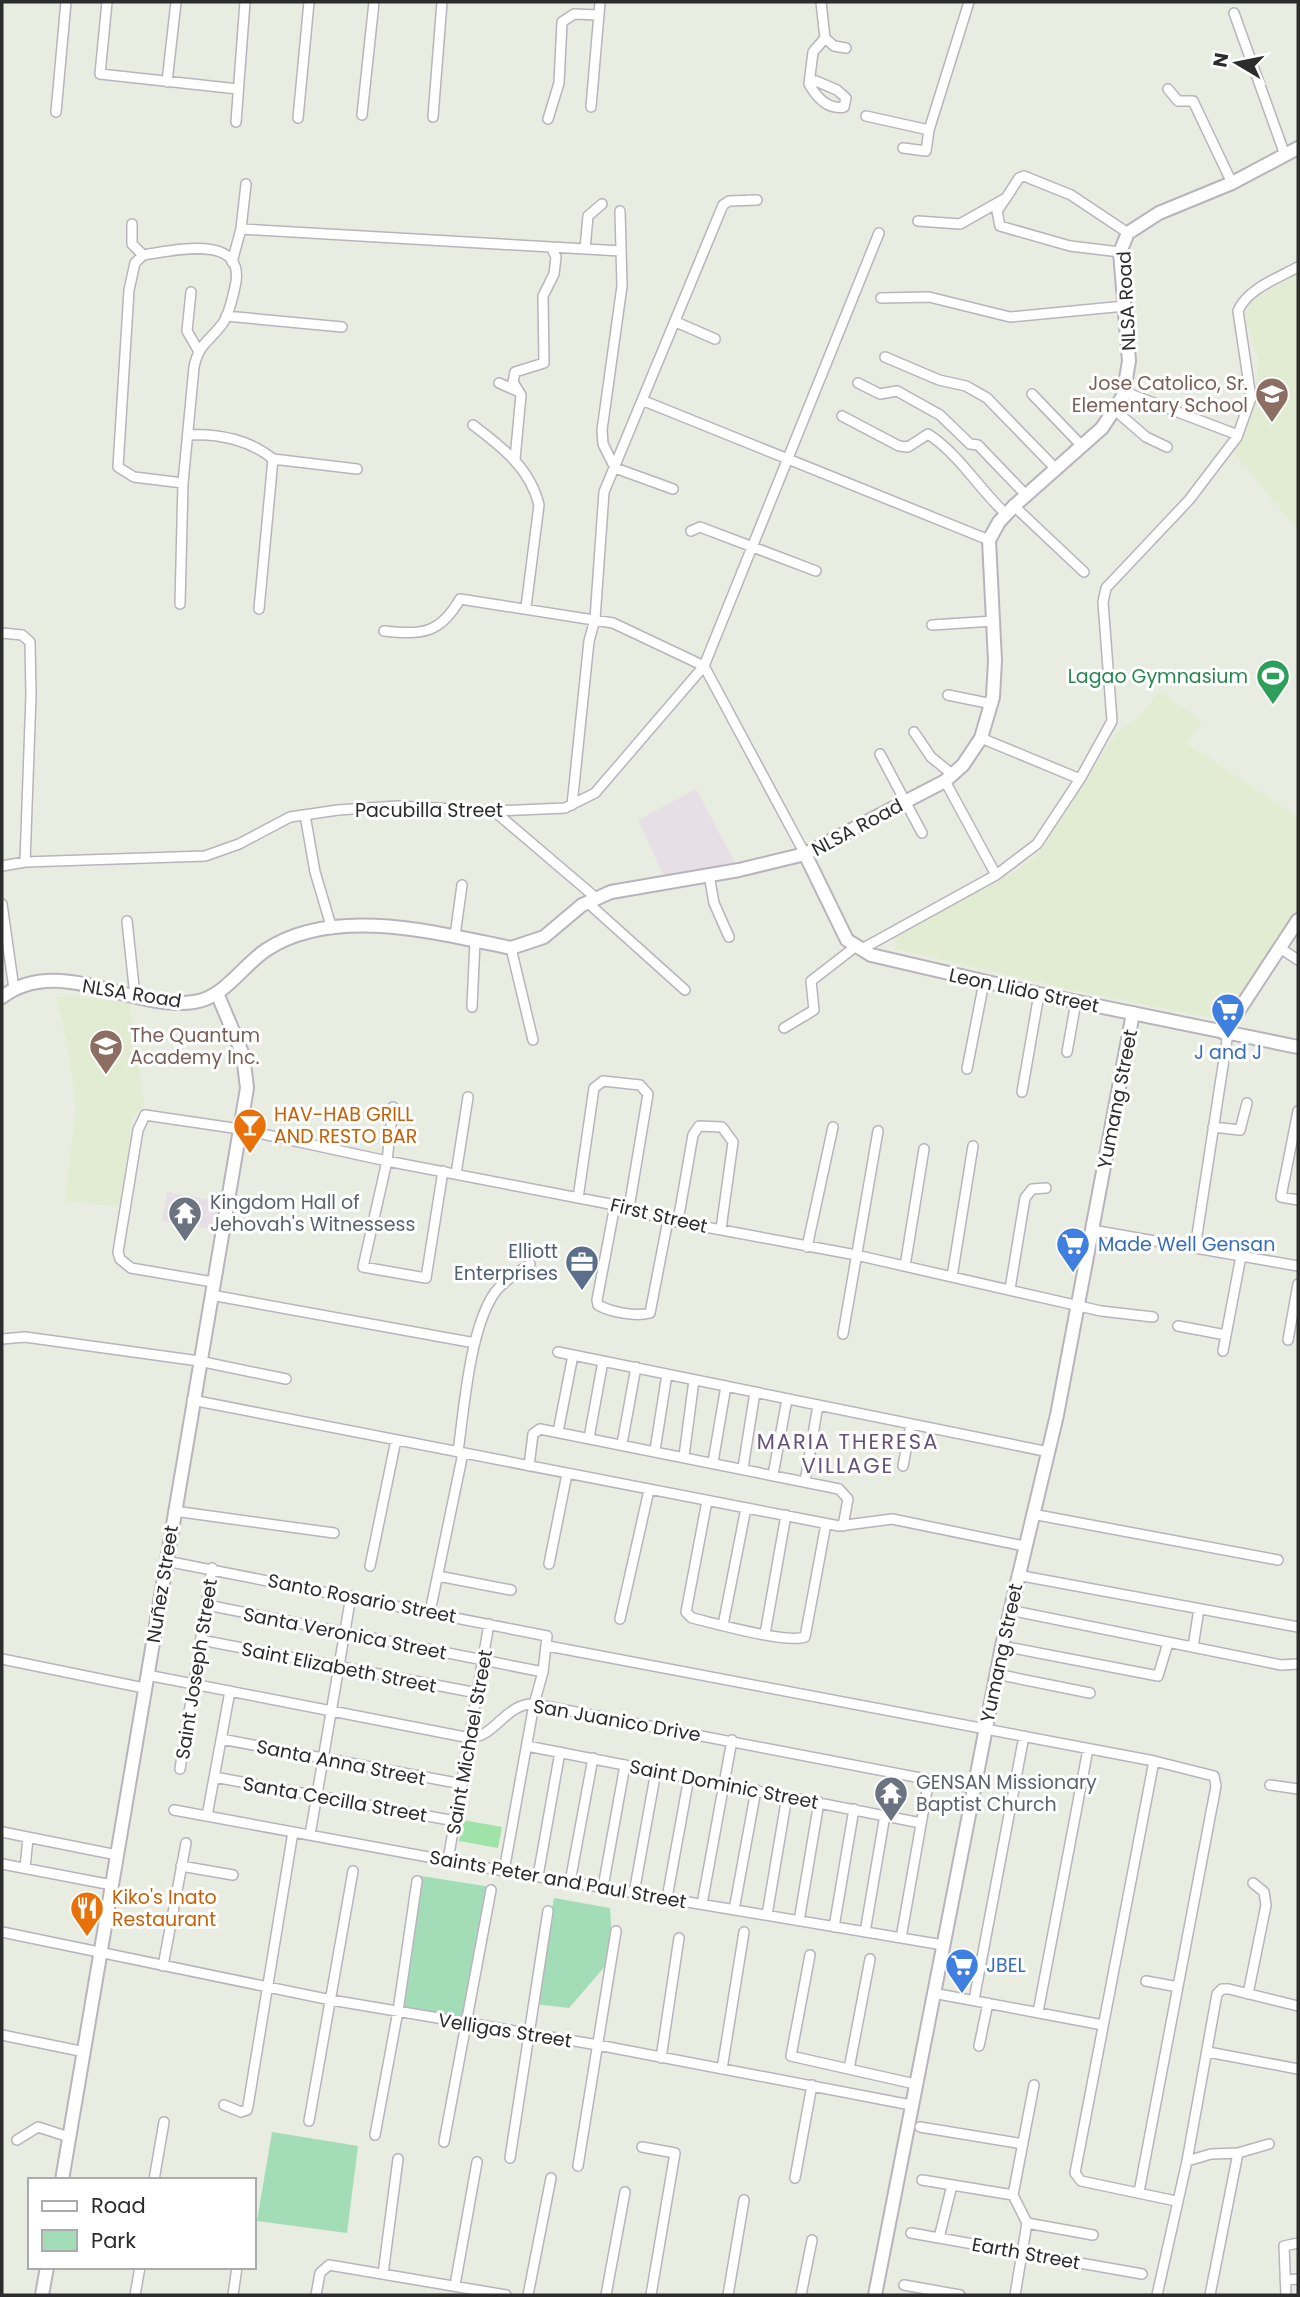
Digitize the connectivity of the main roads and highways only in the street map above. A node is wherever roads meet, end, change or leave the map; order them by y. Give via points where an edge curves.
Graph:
1 (1298, 148) edge
2 (805, 854) junction
3 (1298, 920) edge
4 (218, 993) junction
5 (2, 997) edge
6 (1133, 1013) junction
7 (1226, 1033) junction
8 (1298, 1047) edge
9 (62, 2178) edge
10 (47, 2269) edge
11 (42, 2295) edge
12 (874, 2295) edge

1 - 2 main road, NLSA Road via 1232,183 1158,213 1128,233 1120,252 1129,361 1125,392 1116,411 1010,510 989,540 995,679 981,738 949,778
2 - 4 main road, NLSA Road via 627,888 591,900 544,937 511,948 402,928 306,933 278,943
2 - 6 main road, Leon Llido Street via 847,940 857,948 885,960
3 - 7 main road
4 - 5 main road, NLSA Road via 177,1003 62,981 39,982
4 - 9 main road, Nuñez Street via 247,1067 247,1088
6 - 7 main road, Leon Llido Street
6 - 12 main road, Yumang Street via 1049,1452 1009,1610
7 - 8 main road, Leon Llido Street
10 - 11 main road

